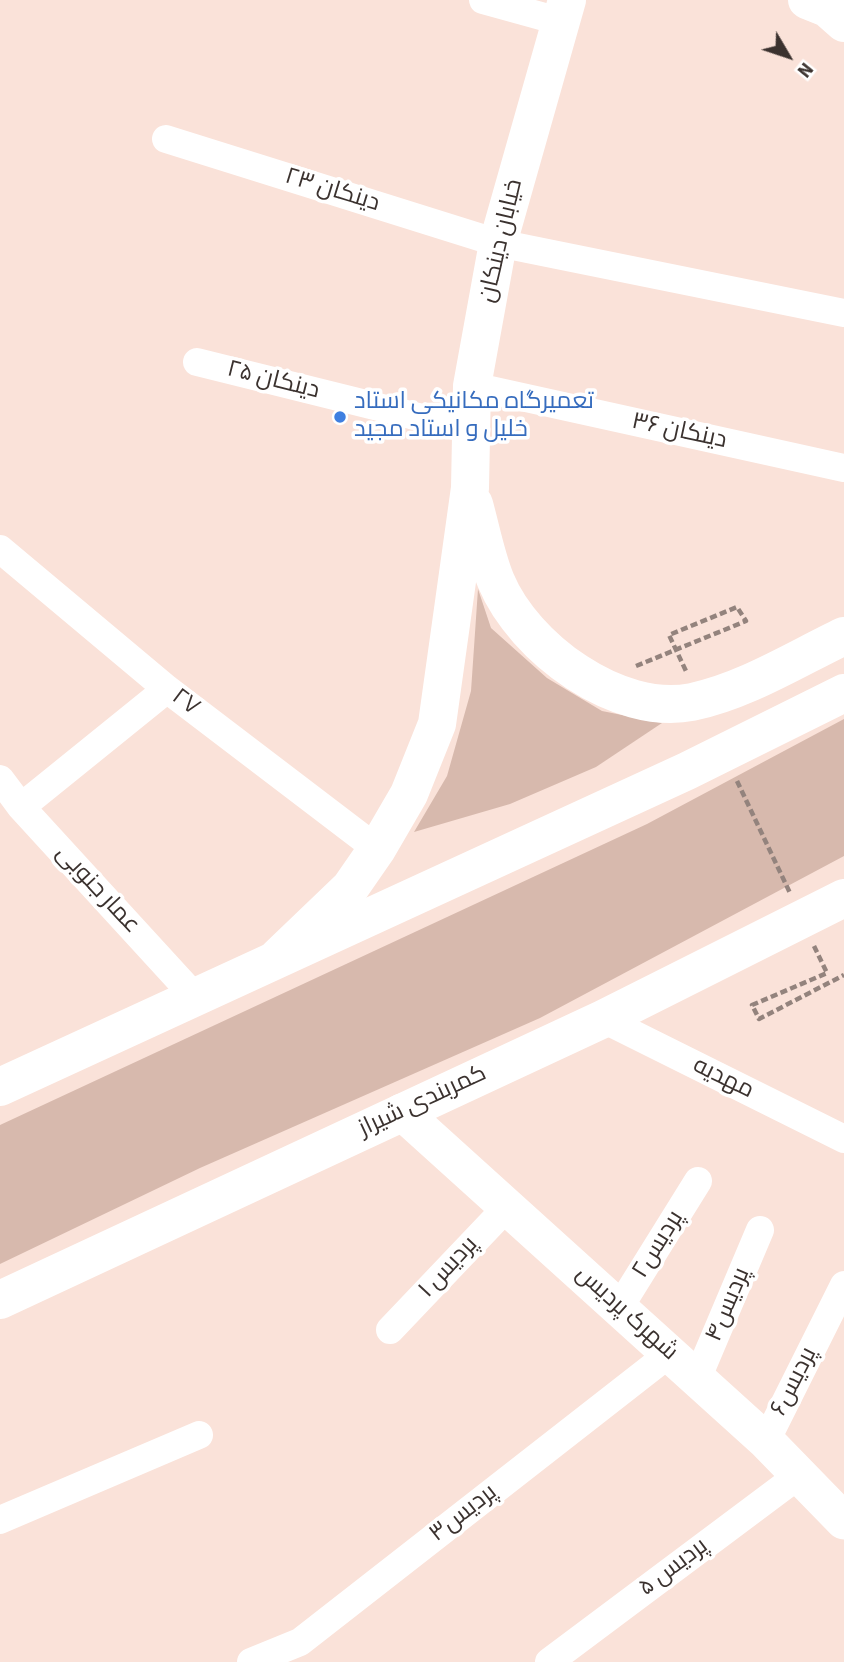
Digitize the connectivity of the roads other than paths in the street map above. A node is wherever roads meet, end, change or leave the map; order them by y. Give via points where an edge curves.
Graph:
1 (482, 0) edge
2 (807, 0) edge
3 (563, 10) edge
4 (844, 23) edge
5 (166, 139) dead end
6 (498, 243) junction
7 (844, 313) edge
8 (197, 362) dead end
9 (472, 386) junction
10 (471, 430) junction
11 (844, 468) edge
12 (470, 488) junction
13 (0, 549) edge
14 (844, 636) edge
15 (167, 689) junction
16 (844, 693) edge
17 (0, 779) edge
18 (21, 807) junction
19 (377, 849) junction
20 (844, 898) edge
21 (272, 964) junction
22 (196, 998) junction
23 (603, 1019) junction
24 (0, 1087) edge
25 (402, 1112) junction
26 (844, 1139) edge
27 (698, 1181) dead end
28 (508, 1206) junction
29 (760, 1230) dead end
30 (844, 1285) edge
31 (0, 1300) edge
32 (619, 1308) junction
33 (390, 1330) dead end
34 (669, 1354) junction
35 (697, 1380) junction
36 (199, 1435) dead end
37 (766, 1441) junction
38 (799, 1475) junction
39 (0, 1520) edge
40 (844, 1521) edge
41 (251, 1662) edge
42 (549, 1662) edge

1 - 3 street
2 - 4 main road via 827,8
3 - 6 main road, خیابان دینکان
5 - 6 street, ۲۳ دینکان
6 - 7 street, ۲۳ دینکان
6 - 9 main road, خیابان دینکان
8 - 10 street, ۲۵ دینکان
9 - 10 main road, خیابان دینکان
9 - 11 street, ۳۶ دینکان
10 - 12 main road, خیابان دینکان
12 - 14 main road via 496,582 534,638 593,683 646,704 691,702 728,691
12 - 19 main road via 437,724 409,794
13 - 15 street, ۲۷
15 - 18 street
15 - 19 street, ۲۷
16 - 21 main road
17 - 18 street, عمار جنوبی
18 - 22 street, عمار جنوبی
19 - 21 main road via 350,888
20 - 23 main road, کمربندی شیراز
21 - 22 main road
22 - 24 main road
23 - 25 main road, کمربندی شیراز
23 - 26 street, مهدیه
25 - 28 street, شهرک پردیس
25 - 31 main road, کمربندی شیراز
27 - 32 street, پردیس۲
28 - 32 street, شهرک پردیس
28 - 33 street, پردیس ۱
29 - 35 street, پردیس۴
30 - 37 street, پردیس۶
32 - 34 street, شهرک پردیس
34 - 35 street, شهرک پردیس
34 - 41 street, پردیس۳ via 300,1642
35 - 37 street, شهرک پردیس
36 - 39 street
37 - 38 street, شهرک پردیس
38 - 40 street, شهرک پردیس
38 - 42 street, پردیس ۵

